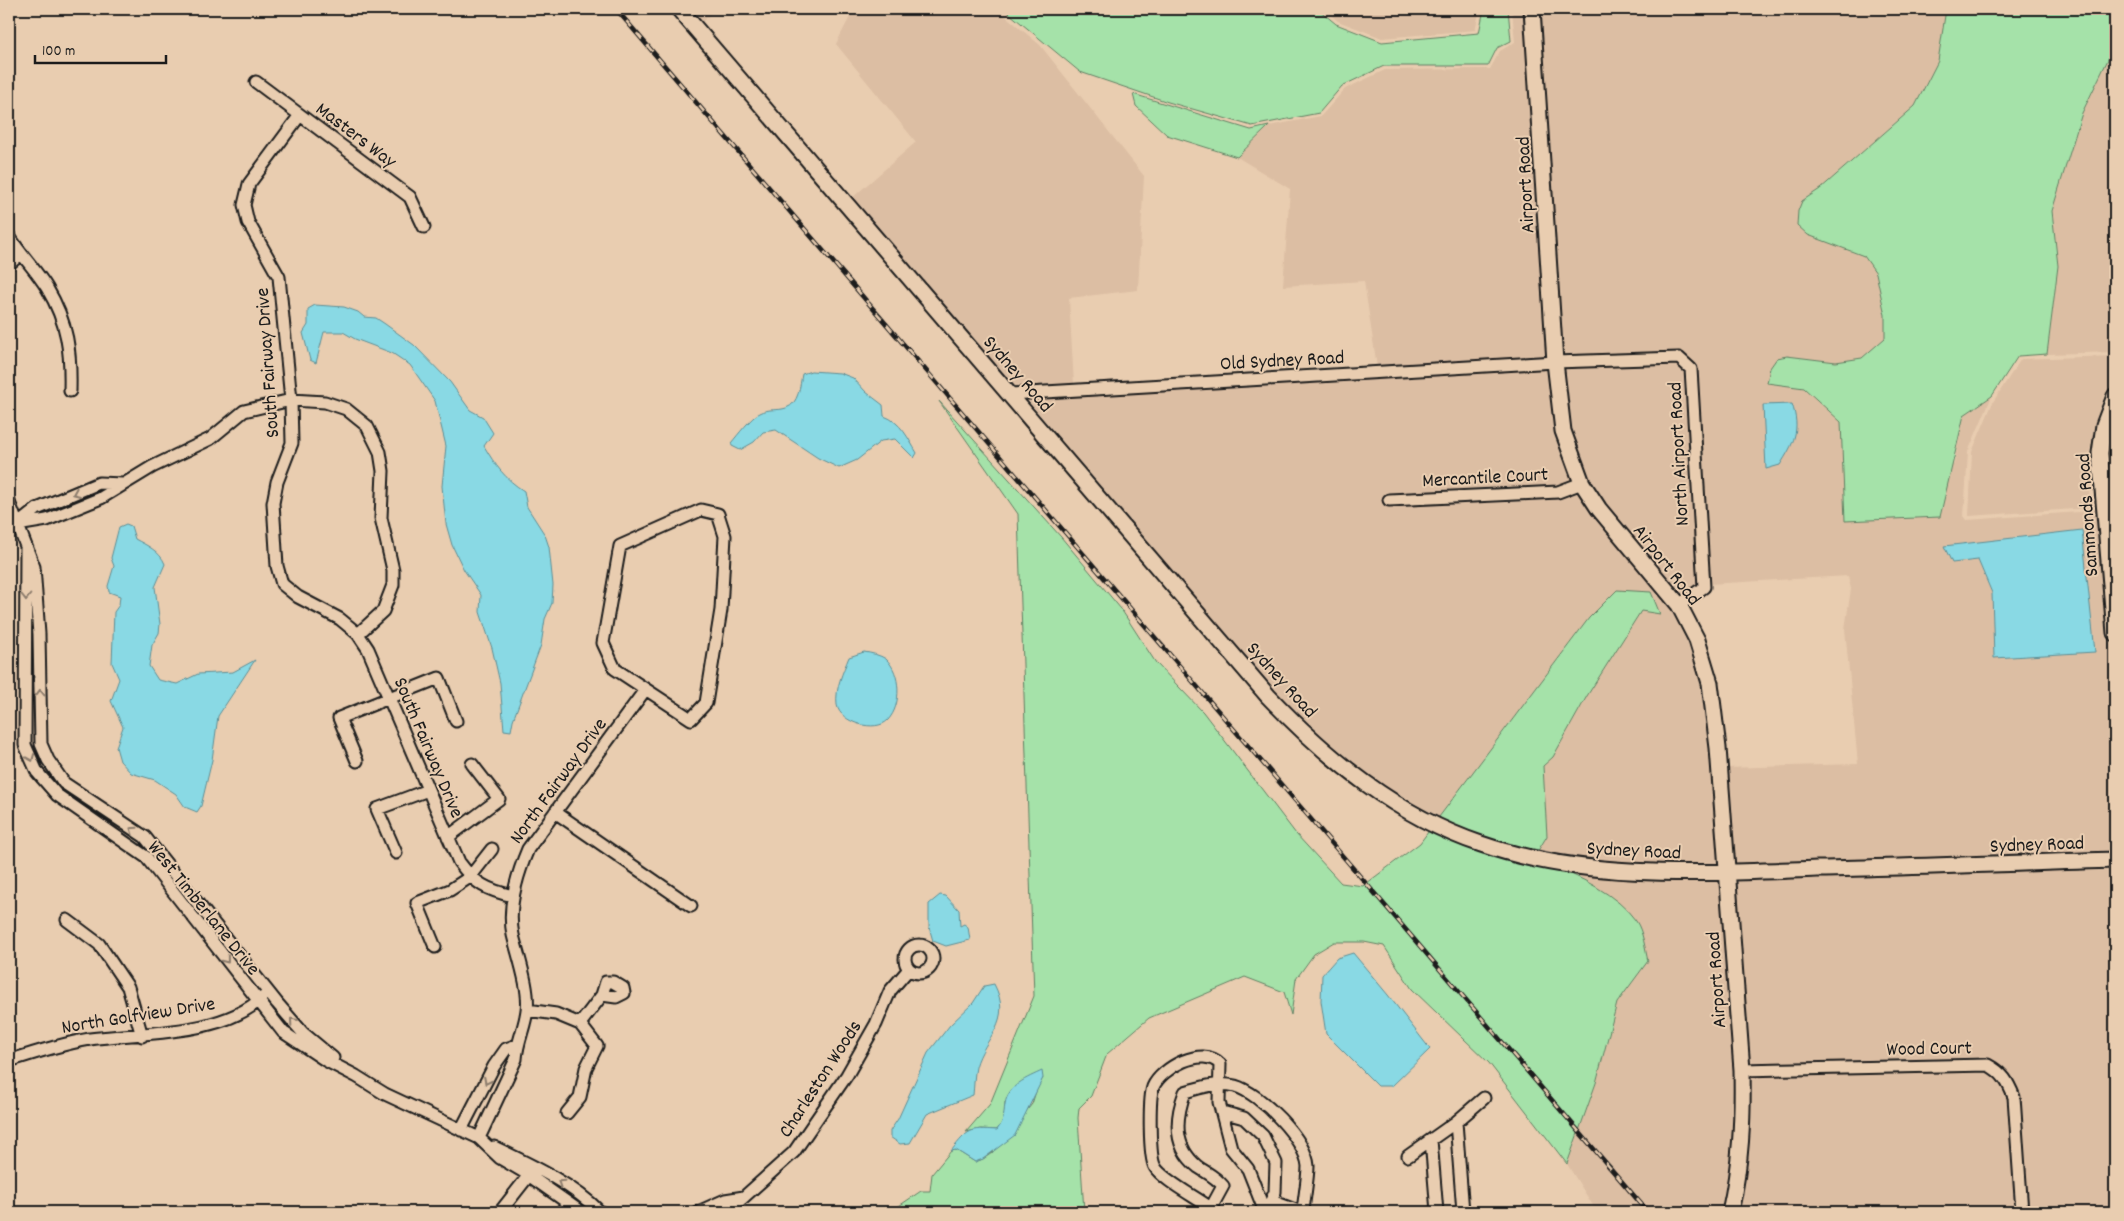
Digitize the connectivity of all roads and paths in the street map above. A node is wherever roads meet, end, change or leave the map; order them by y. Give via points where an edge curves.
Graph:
1 (679, 9) edge
2 (1532, 9) edge
3 (256, 82) dead end
4 (300, 115) junction
5 (424, 227) dead end
6 (9, 236) edge
7 (21, 254) junction
8 (9, 264) edge
9 (1555, 362) junction
10 (70, 391) dead end
11 (1011, 394) junction
12 (2115, 396) edge
13 (292, 400) junction
14 (1582, 483) junction
15 (1389, 500) dead end
16 (9, 502) edge
17 (13, 522) edge
18 (26, 548) junction
19 (1679, 605) junction
20 (2115, 633) edge
21 (358, 634) junction
22 (646, 690) junction
23 (389, 698) junction
24 (456, 721) dead end
25 (357, 761) dead end
26 (472, 764) dead end
27 (428, 790) junction
28 (556, 812) junction
29 (448, 837) junction
30 (492, 849) dead end
31 (396, 853) dead end
32 (2115, 860) edge
33 (1727, 872) junction
34 (470, 877) junction
35 (513, 896) junction
36 (691, 906) dead end
37 (67, 920) dead end
38 (435, 947) dead end
39 (910, 969) dead end
40 (268, 992) junction
41 (602, 995) dead end
42 (259, 1002) junction
43 (527, 1010) junction
44 (580, 1024) junction
45 (142, 1036) junction
46 (517, 1045) junction
47 (9, 1061) edge
48 (1742, 1070) junction
49 (356, 1076) junction
50 (1219, 1085) junction
51 (1484, 1098) dead end
52 (1222, 1112) junction
53 (567, 1113) dead end
54 (1456, 1122) junction
55 (461, 1130) junction
56 (482, 1140) junction
57 (1431, 1140) junction
58 (1408, 1156) dead end
59 (532, 1171) junction
60 (745, 1196) junction
61 (1271, 1201) junction
62 (1214, 1210) edge
63 (500, 1212) edge
64 (580, 1212) edge
65 (600, 1212) edge
66 (698, 1212) edge
67 (717, 1212) edge
68 (1266, 1212) edge
69 (1302, 1212) edge
70 (1437, 1212) edge
71 (1462, 1212) edge
72 (1730, 1212) edge
73 (2022, 1212) edge

1 - 11 street, Sydney Road
2 - 9 street, Airport Road
3 - 4 street, Masters Way
4 - 5 street, Masters Way via 410,197
4 - 13 street, South Fairway Drive via 250,184 244,205 248,222 279,277
6 - 7 street
7 - 8 street
7 - 10 street via 47,288 62,320 71,356
9 - 11 street, Old Sydney Road
9 - 14 street, Airport Road via 1563,431
9 - 19 street, North Airport Road via 1679,358 1691,369 1704,587
11 - 33 street, Sydney Road via 1269,697 1340,764 1390,800 1434,825 1480,844 1532,859 1582,867
12 - 20 street, Sammonds Road via 2104,425 2100,453
13 - 17 street via 244,412 210,439 101,498 47,520
13 - 21 street, South Fairway Drive via 292,443 277,482 273,503 277,566 282,584 298,597 340,619
13 - 21 street via 325,402 346,410 367,426 380,452 383,471 381,518 393,570 393,585 383,612
14 - 15 street, Mercantile Court via 1558,492
14 - 19 street, Airport Road via 1599,509
16 - 17 street, West Timberlane Drive
17 - 18 street, West Timberlane Drive
40 -> 18 street, West Timberlane Drive via 145,838 64,783 48,760 41,744 34,567
18 -> 42 street, West Timberlane Drive via 25,745 37,772 57,795 146,858
19 - 33 street, Airport Road via 1697,640 1710,683
21 - 23 street, South Fairway Drive
22 - 22 street via 691,720 706,703 721,610 725,536 718,514 701,510 620,546 603,643 615,669
22 - 28 street, North Fairway Drive
23 - 24 street via 438,678
23 - 25 street via 339,718
23 - 27 street, South Fairway Drive
26 - 29 street via 499,799
27 - 29 street, South Fairway Drive
27 - 31 street via 377,809
28 - 35 street, North Fairway Drive via 528,849
28 - 36 street
29 - 34 street, South Fairway Drive
30 - 34 street
32 - 33 street, Sydney Road
33 - 48 street, Airport Road
34 - 35 street, South Fairway Drive via 491,891
34 - 38 street via 450,890 417,903
35 - 43 street, North Fairway Drive via 513,932 524,976
37 - 45 street via 99,944 128,987
39 - 60 street, Charleston Woods via 890,990 876,1024 847,1075 794,1152
40 - 42 street, North Golfview Drive
49 -> 40 street, West Timberlane Drive via 303,1033
41 - 44 street
42 - 45 street, North Golfview Drive via 218,1023
42 - 49 street, West Timberlane Drive via 283,1032
43 - 44 street via 556,1014
43 - 46 street, North Fairway Drive
44 - 53 street via 597,1046 586,1068 580,1097
45 - 47 street, North Golfview Drive via 57,1045
46 -> 55 street via 506,1050 494,1066
46 - 56 street, North Fairway Drive via 516,1059
48 - 72 street, Airport Road via 1739,1169
48 - 73 street, Wood Court via 1988,1065 2000,1071 2014,1097
49 - 55 street, West Timberlane Drive via 385,1094
50 - 52 street
50 - 62 street via 1185,1092 1178,1113 1181,1148 1197,1166 1223,1186
50 - 62 street via 1220,1064 1216,1059 1190,1057 1165,1072 1153,1087 1150,1118 1154,1167
50 - 69 street via 1235,1086 1268,1106 1301,1145 1308,1166
51 - 54 street
52 - 61 street via 1244,1118 1263,1136 1276,1163 1275,1192
52 - 68 street via 1232,1148 1248,1169
54 - 57 street
54 - 71 street
55 - 56 street, West Timberlane Drive
56 - 59 street, West Timberlane Drive
57 - 58 street
57 - 70 street
59 - 63 street
59 - 64 street, West Timberlane Drive
65 -> 59 street, West Timberlane Drive via 591,1203
60 - 66 street, Charleston Woods via 725,1200
60 - 67 street, Charleston Woods via 732,1207
61 - 68 street
61 - 69 street

